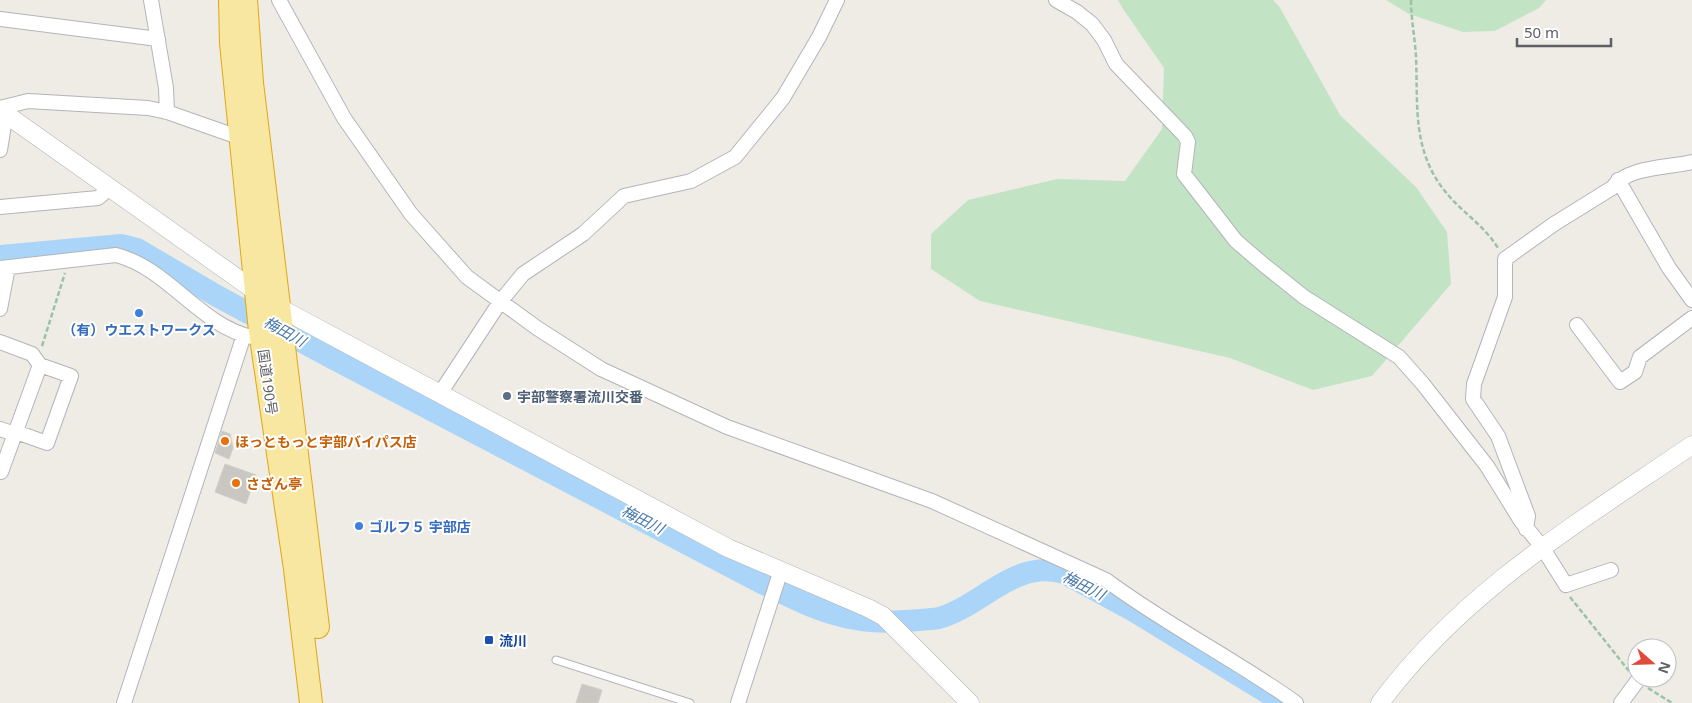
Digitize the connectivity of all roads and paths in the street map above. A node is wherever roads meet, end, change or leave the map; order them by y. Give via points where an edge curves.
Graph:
1 (151, 0) edge
2 (230, 0) edge
3 (246, 0) edge
4 (279, 0) edge
5 (837, 0) edge
6 (1056, 0) edge
7 (1410, 0) edge
8 (0, 19) edge
9 (158, 39) junction
10 (2, 110) edge
11 (167, 112) junction
12 (241, 138) junction
13 (0, 150) edge
14 (1692, 162) edge
15 (1618, 180) junction
16 (111, 187) junction
17 (0, 207) edge
18 (70, 259) junction
19 (1505, 259) junction
20 (4, 267) edge
21 (1692, 300) edge
22 (500, 302) junction
23 (267, 305) junction
24 (0, 309) edge
25 (1692, 318) edge
26 (1577, 326) dead end
27 (266, 337) junction
28 (0, 342) edge
29 (38, 362) junction
30 (439, 395) junction
31 (0, 429) edge
32 (16, 433) junction
33 (1692, 445) edge
34 (1, 472) edge
35 (1526, 528) junction
36 (1542, 547) junction
37 (1611, 570) dead end
38 (1566, 584) junction
39 (776, 585) junction
40 (556, 660) dead end
41 (1627, 670) edge
42 (1632, 688) edge
43 (1650, 688) edge
44 (124, 703) edge
45 (311, 703) edge
46 (324, 703) edge
47 (690, 703) edge
48 (738, 703) edge
49 (970, 703) edge
50 (1296, 703) edge
51 (1380, 703) edge
52 (1621, 703) edge
53 (1672, 703) edge

1 - 9 street
2 - 12 highway, 国道190号
3 - 23 highway, 国道190号
4 - 22 street via 344,118 411,214 467,277
5 - 22 street via 782,98 735,157 691,181 624,196 583,234 523,274
6 - 35 street via 1092,24 1116,64 1185,136 1188,142 1184,174 1236,242 1304,297 1400,358 1487,466
7 - 19 path via 1418,132 1443,189 1492,238
8 - 9 street
9 - 11 street
10 - 11 street via 28,101
10 - 13 street
10 - 16 street
11 - 12 street
12 - 23 highway, 国道190号
14 - 15 street
15 - 19 street via 1612,188
15 - 21 street via 1669,268
16 - 17 street via 98,198
16 - 23 street
18 - 20 street
18 - 27 street via 116,255 129,259 171,284 208,315
18 - 29 path
19 - 35 street via 1505,297 1474,384 1473,399 1498,436 1528,516
20 - 24 street
22 - 30 street
22 - 50 street via 601,369 727,427 932,501 1106,580
23 - 27 highway, 国道190号
23 - 30 street
25 - 26 street via 1640,357 1635,372 1620,382
27 - 44 street
27 - 45 highway, 国道190号
27 - 46 highway, 国道190号 via 310,555
28 - 29 street via 32,354
29 - 32 street
29 - 32 street via 71,376 46,443
30 - 39 street via 728,548
31 - 32 street
32 - 34 street
33 - 36 street
35 - 36 street
36 - 38 street
36 - 51 street via 1464,609 1430,642
37 - 38 street
38 - 41 path via 1566,593
39 - 48 street
39 - 49 street via 883,616
40 - 47 lane
42 - 52 street
43 - 53 path

